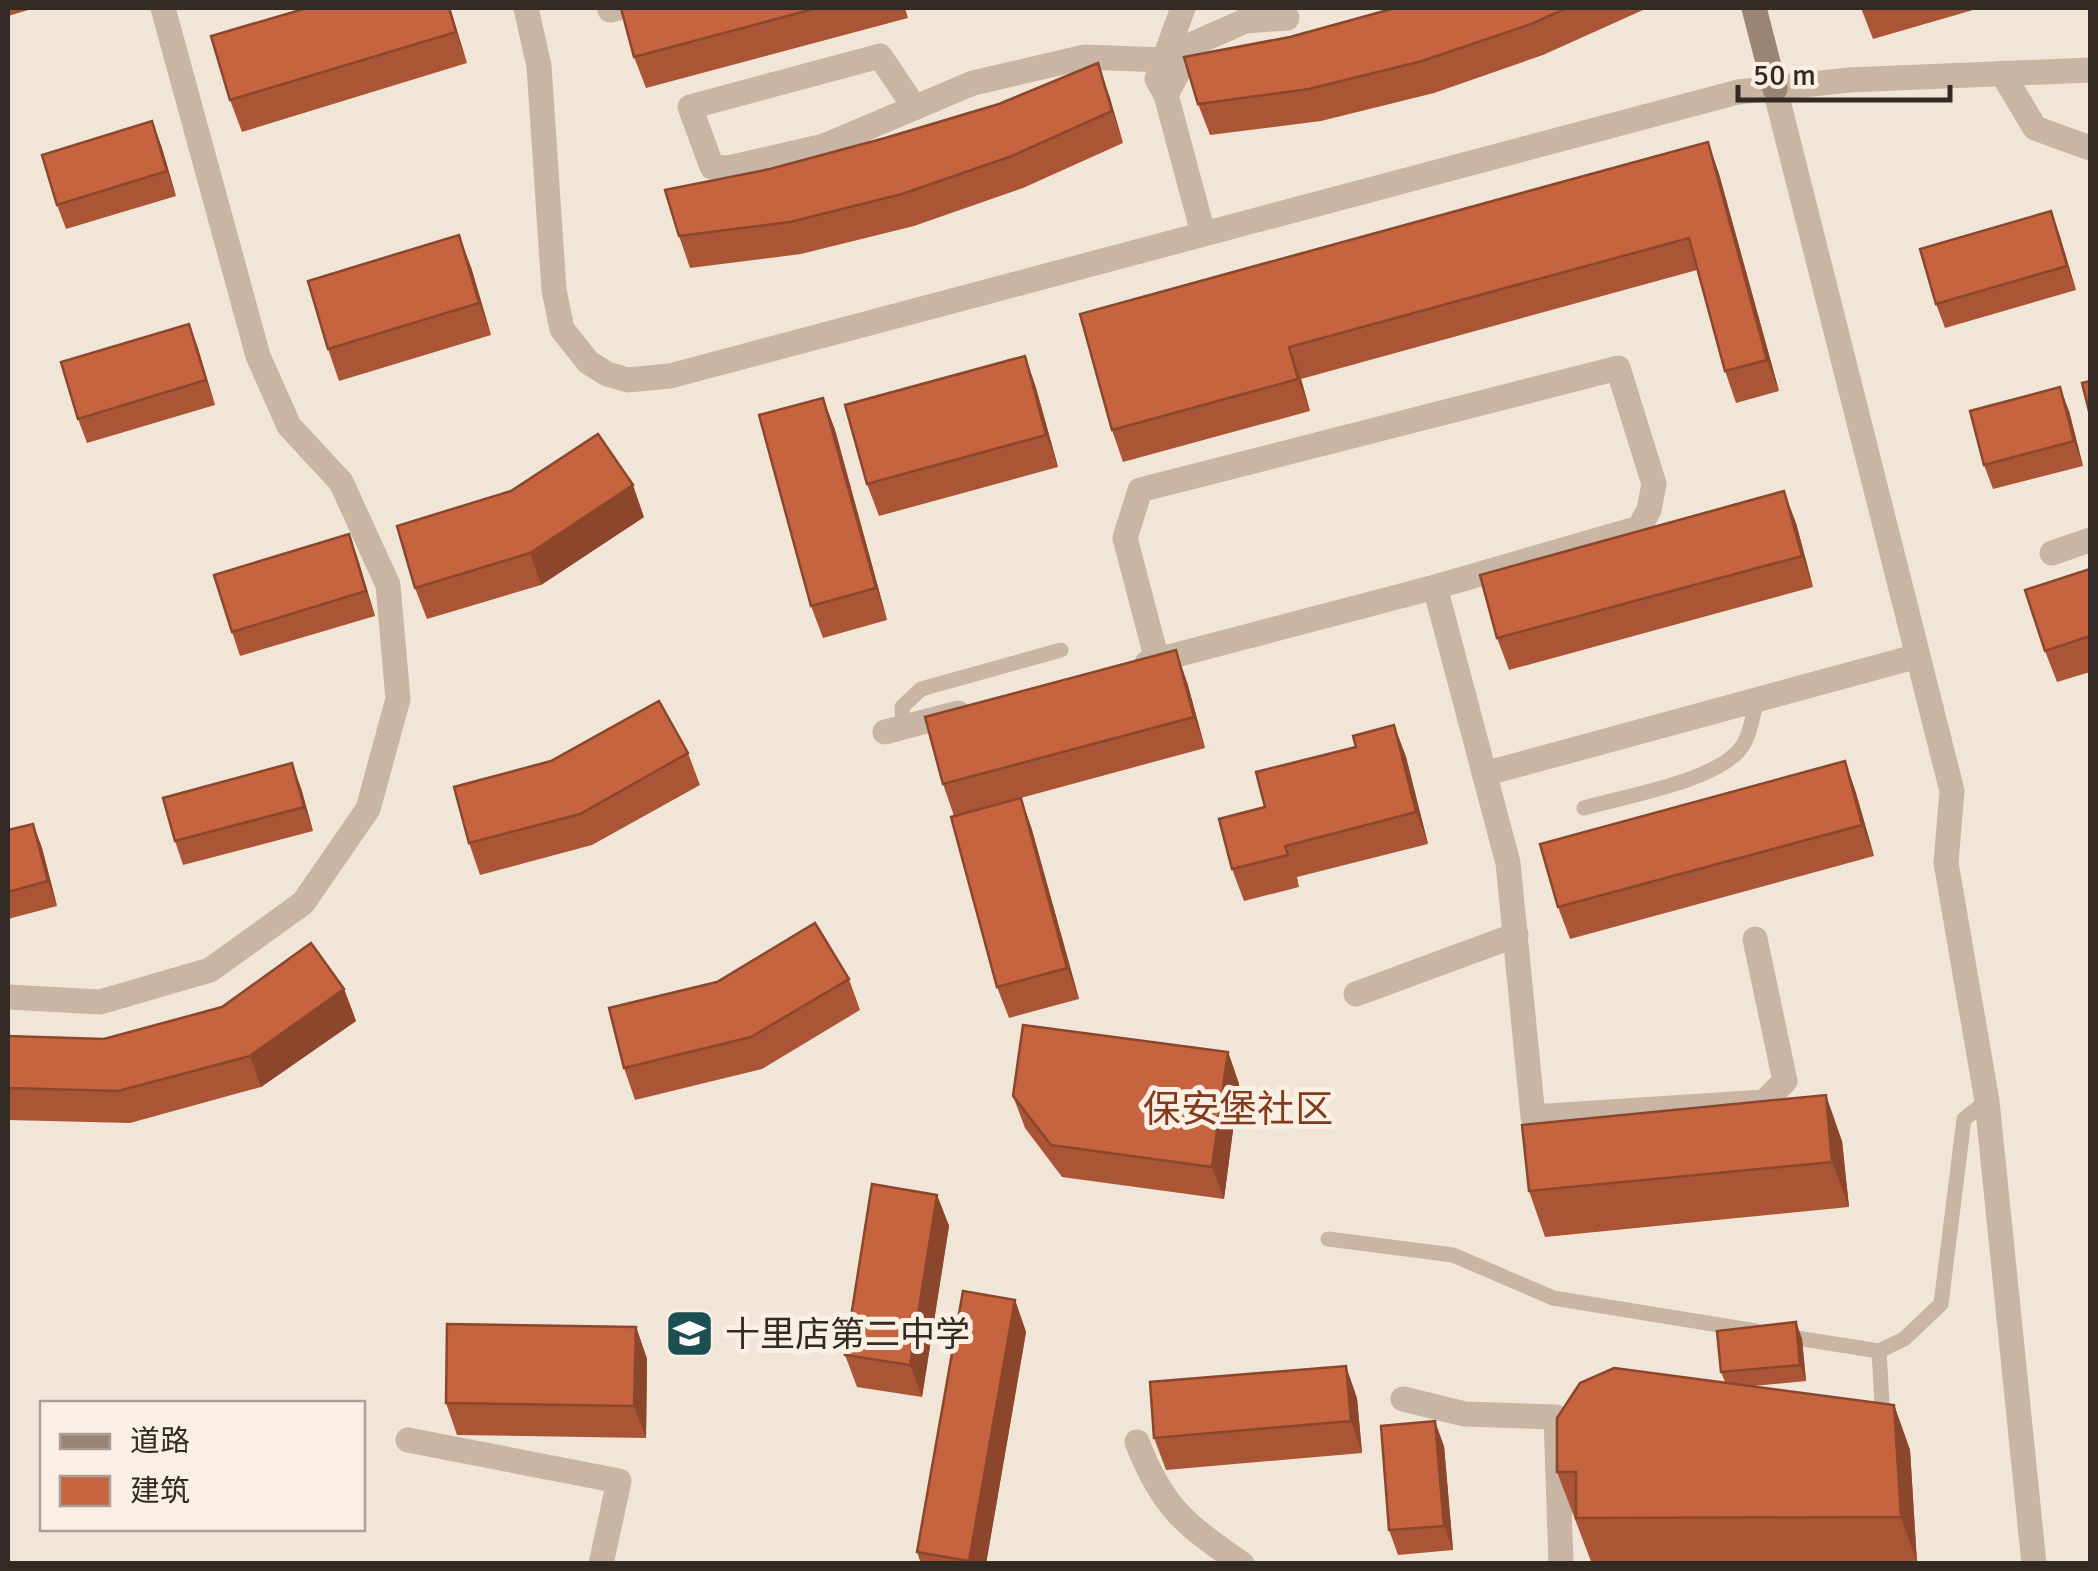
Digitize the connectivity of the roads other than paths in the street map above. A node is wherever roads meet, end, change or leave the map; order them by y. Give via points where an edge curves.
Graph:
1 (163, 8) edge
2 (526, 8) edge
3 (1183, 8) edge
4 (1754, 8) edge
5 (1288, 18) dead end
6 (1164, 60) junction
7 (2090, 70) edge
8 (2002, 73) junction
9 (1775, 88) junction
10 (1166, 95) junction
11 (915, 108) junction
12 (2090, 148) edge
13 (1203, 233) junction
14 (2090, 540) edge
15 (2052, 553) dead end
16 (1434, 587) junction
17 (1061, 650) dead end
18 (1918, 656) junction
19 (1157, 660) junction
20 (1121, 670) edge
21 (1757, 700) junction
22 (976, 708) edge
23 (894, 730) joint
24 (1484, 774) junction
25 (1584, 808) dead end
26 (1516, 934) junction
27 (1756, 938) dead end
28 (1356, 994) dead end
29 (8, 996) edge
30 (1987, 1102) junction
31 (1328, 1239) dead end
32 (1879, 1351) junction
33 (1403, 1399) dead end
34 (1884, 1421) edge
35 (408, 1440) dead end
36 (1137, 1442) dead end
37 (601, 1564) edge
38 (1242, 1564) edge
39 (1561, 1564) edge
40 (2034, 1564) edge

1 - 29 street via 258,356 290,426 341,482 388,585 398,699 368,809 303,903 210,970 100,1002
2 - 13 street via 539,66 562,329 607,374 628,380 670,376
3 - 6 street
4 - 9 street
5 - 10 street via 1245,20 1193,44
6 - 10 street via 1157,80
6 - 11 street via 1085,56 973,83
7 - 8 street
8 - 9 street
8 - 12 street via 2036,128
9 - 13 street via 1738,92
9 - 18 street
10 - 13 street
11 - 11 street via 824,146 728,168 712,167 690,108 880,56
14 - 15 street
16 - 19 street
16 - 19 street via 1639,528 1654,484 1618,368 1140,490 1125,538
16 - 24 street
17 - 23 lane via 920,689 902,706
18 - 21 street
18 - 30 street via 1952,791 1946,864
19 - 20 street
21 - 24 street
21 - 25 lane via 1746,742 1735,756 1707,772
22 - 23 street
24 - 26 street via 1508,863
26 - 27 street via 1533,1117 1764,1102 1785,1081
26 - 28 street
30 - 32 lane via 1964,1119 1942,1304
30 - 40 street
31 - 32 lane via 1453,1255 1553,1298
32 - 34 lane
33 - 39 street via 1466,1414 1556,1417
35 - 37 street via 619,1481
36 - 38 street via 1154,1484 1189,1527

